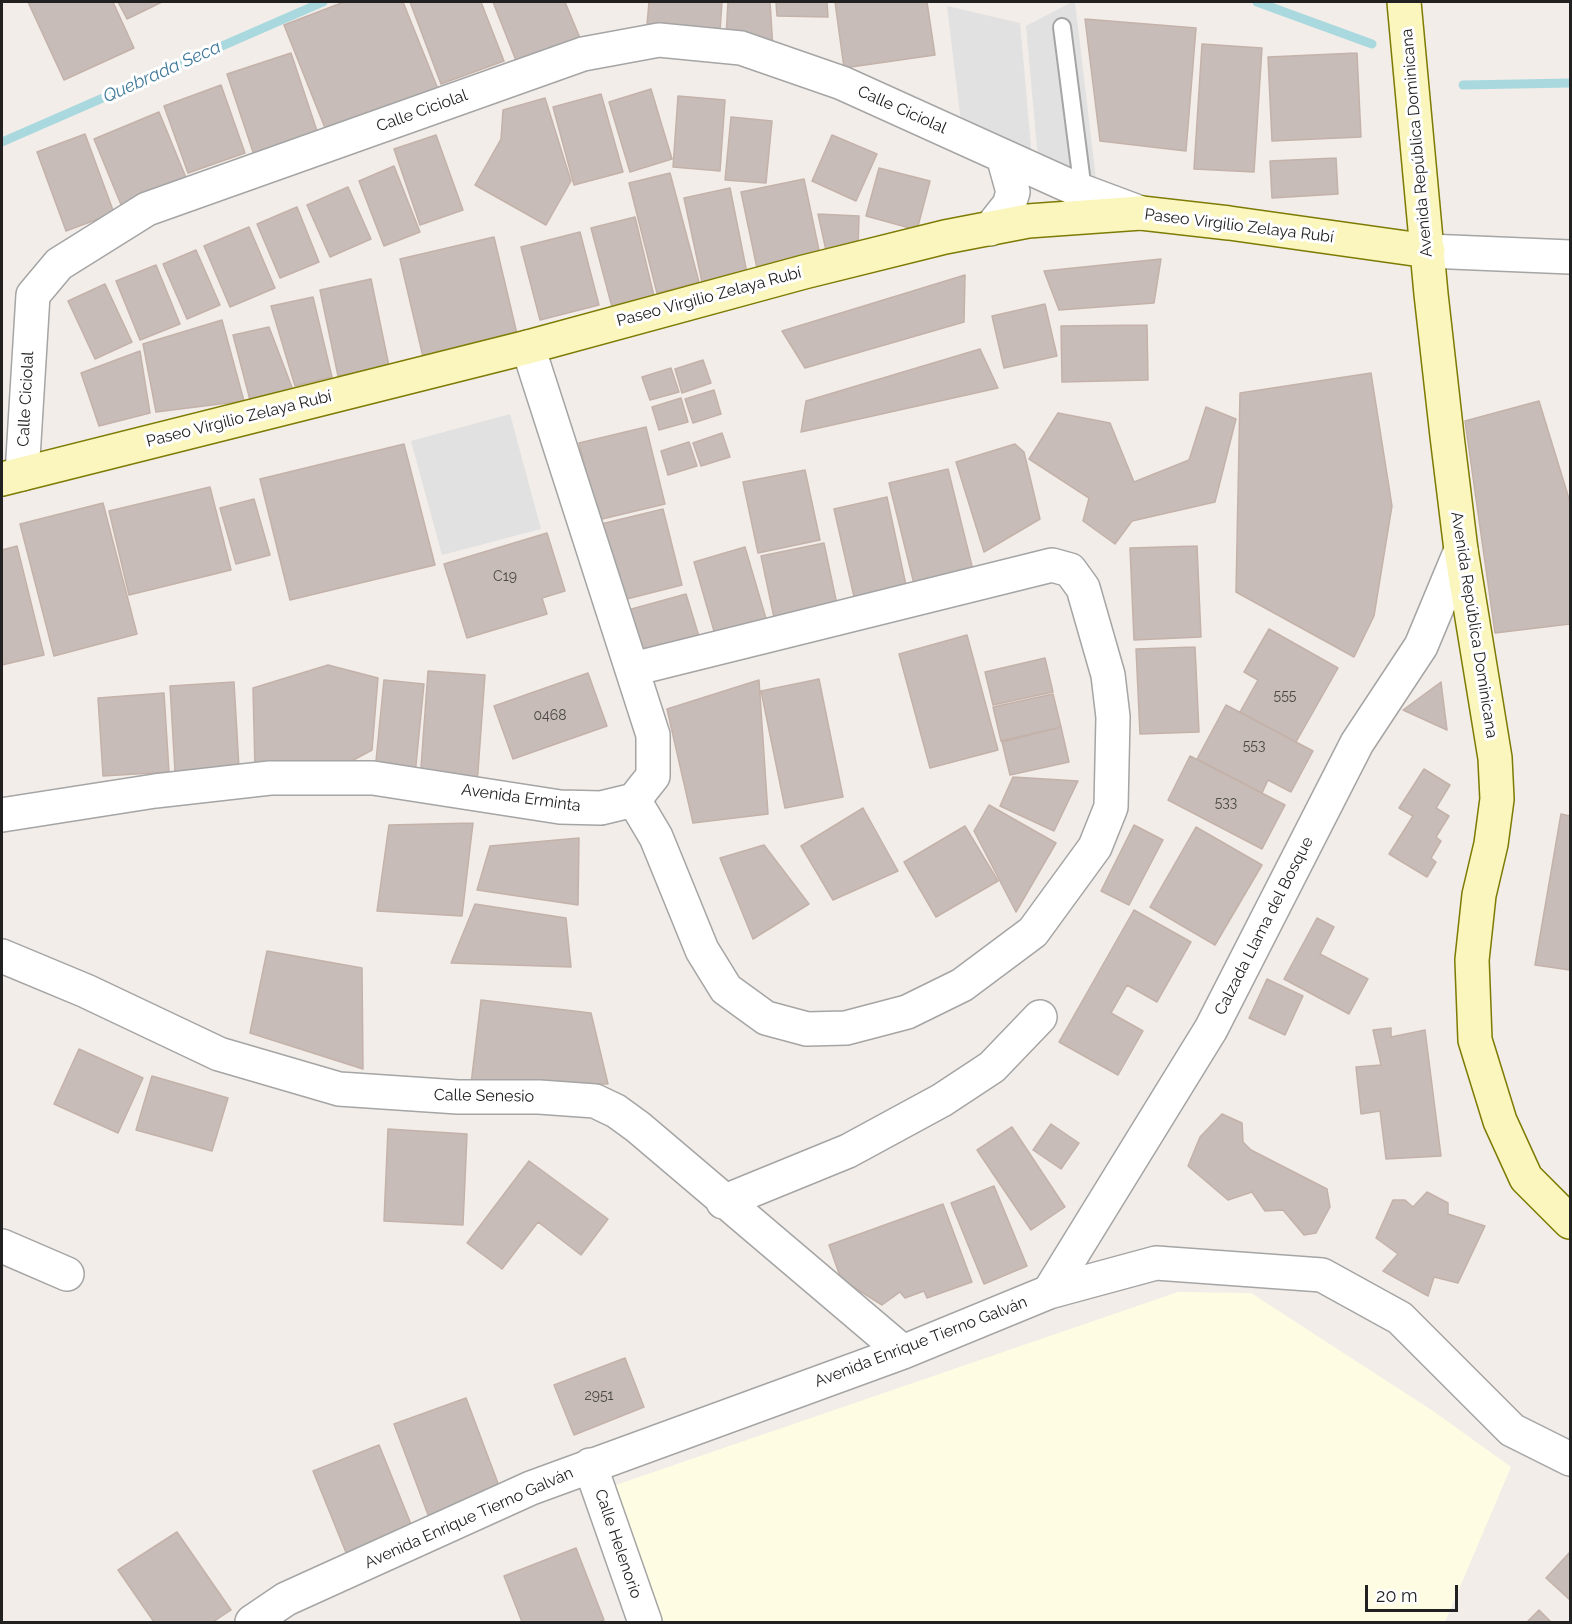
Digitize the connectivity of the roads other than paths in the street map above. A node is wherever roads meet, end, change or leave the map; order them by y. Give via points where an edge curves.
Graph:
1 (1404, 2) edge
2 (1062, 27) dead end
3 (1003, 156) junction
4 (1083, 192) junction
5 (1141, 213) junction
6 (990, 229) junction
7 (1428, 251) junction
8 (1570, 257) edge
9 (528, 347) junction
10 (12, 476) edge
11 (1461, 550) junction
12 (633, 669) junction
13 (634, 800) junction
14 (2, 815) edge
15 (2, 956) edge
16 (1041, 1017) dead end
17 (723, 1202) junction
18 (1570, 1222) edge
19 (2, 1246) edge
20 (67, 1274) dead end
21 (1049, 1292) junction
22 (903, 1352) junction
23 (1570, 1459) edge
24 (590, 1465) junction
25 (252, 1623) edge
26 (645, 1623) edge

1 - 7 street, Avenida República Dominicana
2 - 4 lane
3 - 4 street, Calle Ciciolal
3 - 6 street via 1013,192 1009,205
3 - 10 street, Calle Ciciolal via 842,83 741,48 659,40 583,54 147,209 59,264 33,295
4 - 5 street, Calle Ciciolal
5 - 6 street, Paseo Virgilio Zelaya Rubí via 1028,221
5 - 7 street, Paseo Virgilio Zelaya Rubí
6 - 9 street, Paseo Virgilio Zelaya Rubí via 804,272
7 - 8 street
7 - 11 street, Avenida República Dominicana
9 - 10 street, Paseo Virgilio Zelaya Rubí
9 - 12 street
11 - 18 street, Avenida República Dominicana via 1495,758 1497,799 1479,895 1472,960 1475,1040 1500,1121 1526,1178
11 - 21 street, Calzada Llama del Bosque via 1421,646 1357,743 1211,1029
12 - 13 street via 653,735 653,776
12 - 13 street via 1052,565 1070,570 1083,588 1108,675 1113,717 1111,807 1095,847 1032,932 962,985 908,1012 846,1028 807,1029 766,1018 726,989 702,950 656,837
13 - 14 street, Avenida Erminta via 601,808 560,807 372,778 270,778
15 - 17 street, Calle Senesio via 219,1054 339,1089 595,1101 638,1127
16 - 17 street via 992,1067 942,1100 848,1151
17 - 22 street, Calle Senesio
19 - 20 street
21 - 22 street, Avenida Enrique Tierno Galván
21 - 23 street, Avenida Enrique Tierno Galván via 1156,1263 1322,1275 1400,1318 1512,1430
22 - 24 street, Avenida Enrique Tierno Galván
24 - 25 street, Avenida Enrique Tierno Galván via 286,1599
24 - 26 street, Calle Helenorio

